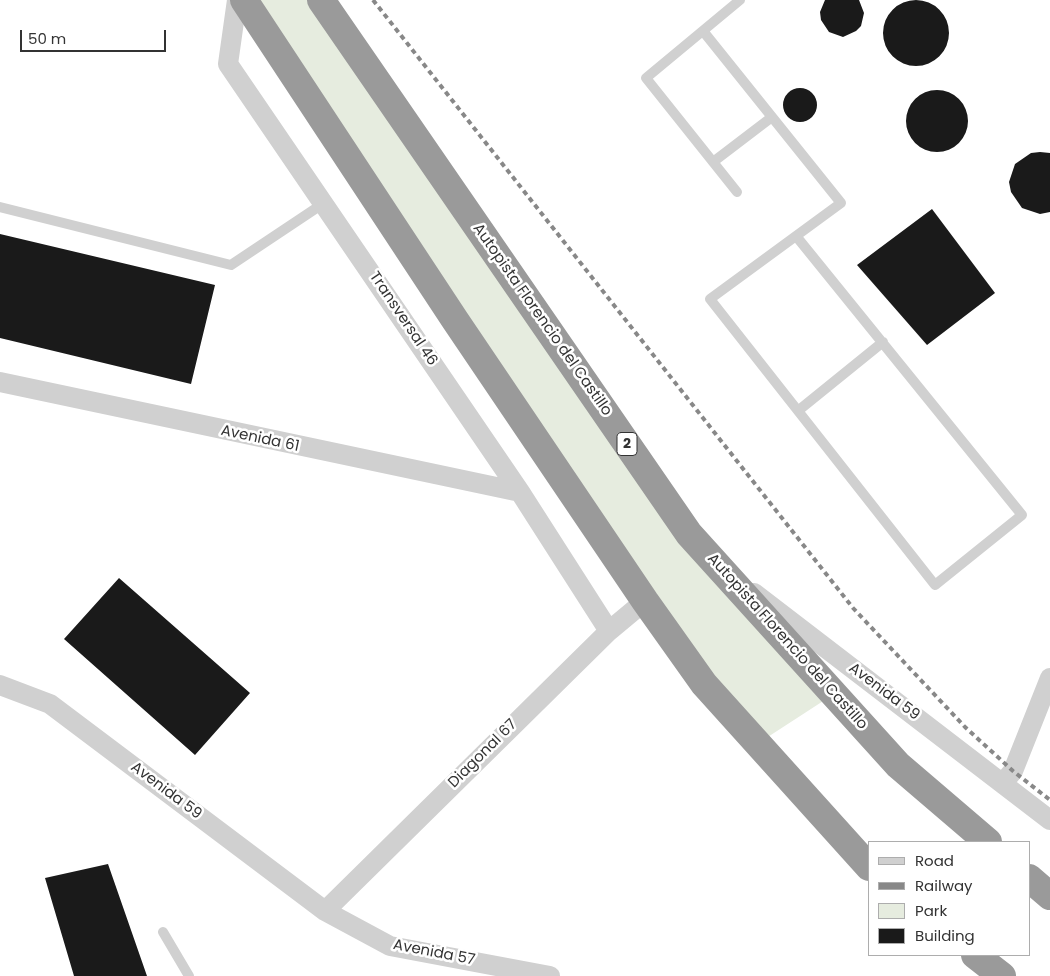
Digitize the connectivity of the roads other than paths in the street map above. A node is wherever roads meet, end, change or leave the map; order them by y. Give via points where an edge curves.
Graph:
1 (237, 0) edge
2 (244, 0) edge
3 (321, 0) edge
4 (740, 0) edge
5 (703, 31) junction
6 (772, 117) junction
7 (713, 162) junction
8 (737, 192) dead end
9 (324, 203) junction
10 (0, 207) edge
11 (796, 236) junction
12 (883, 342) junction
13 (0, 382) edge
14 (798, 410) junction
15 (520, 492) junction
16 (716, 564) junction
17 (645, 601) junction
18 (609, 631) junction
19 (1050, 678) edge
20 (0, 685) edge
21 (1003, 783) junction
22 (1050, 820) edge
23 (987, 841) edge
24 (868, 865) edge
25 (1030, 879) edge
26 (1050, 896) edge
27 (325, 910) junction
28 (163, 932) dead end
29 (976, 956) edge
30 (998, 975) edge
31 (189, 976) edge
32 (550, 976) edge

1 - 9 street, Transversal 46 via 228,64
2 - 17 highway
3 - 16 highway, Autopista Florencio del Castillo / 2 via 688,534
4 - 5 lane
5 - 6 lane
5 - 7 lane via 646,78
6 - 7 lane
6 - 11 lane via 841,202
7 - 8 lane
9 - 10 lane via 231,265
9 - 15 street, Transversal 46
11 - 12 lane
11 - 14 lane via 710,299
12 - 14 lane
12 - 14 lane via 1022,515 935,585
13 - 15 street, Avenida 61
15 - 18 street, Transversal 46
16 - 21 street, Avenida 59
16 - 23 highway, Autopista Florencio del Castillo / 2 via 898,765
17 - 18 street, Diagonal 67
17 - 24 highway via 704,684
18 - 27 street, Diagonal 67
19 - 21 street via 1013,770
20 - 27 street, Avenida 59 via 50,704
21 - 22 street, Avenida 59
25 - 26 highway
27 - 32 street, Avenida 57 via 390,946
28 - 31 lane
29 - 30 highway

